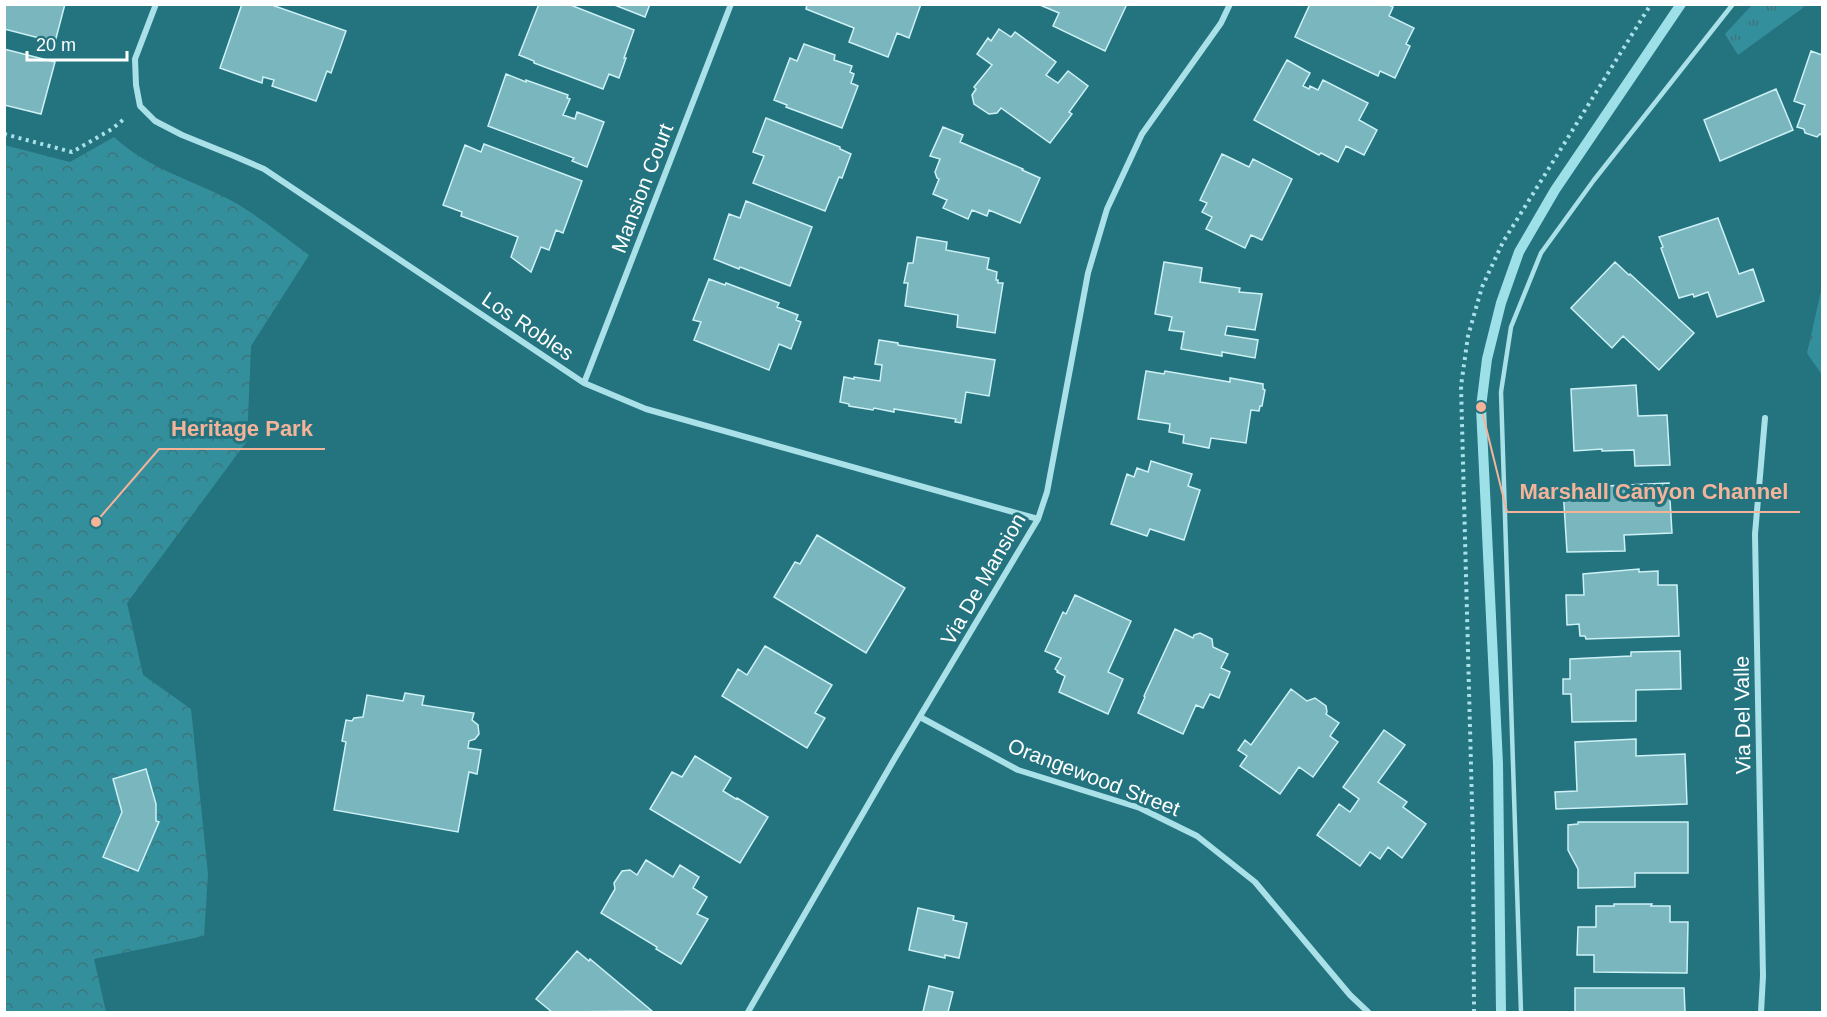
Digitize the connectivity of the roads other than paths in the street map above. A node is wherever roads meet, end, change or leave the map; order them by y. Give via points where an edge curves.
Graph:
1 (156, 4) edge
2 (731, 4) edge
3 (1230, 4) edge
4 (1733, 4) edge
5 (584, 383) junction
6 (1765, 418) dead end
7 (1038, 519) junction
8 (920, 717) junction
9 (748, 1012) edge
10 (1368, 1012) edge
11 (1521, 1012) edge
12 (1761, 1012) edge

1 - 5 street, Los Robles via 135,59 140,106 155,121 264,169
2 - 5 street, Mansion Court
3 - 7 street, Via De Mansion via 1221,23 1142,134 1107,209 1088,273 1047,492
4 - 11 lane via 1540,253 1511,327 1501,392
5 - 7 street, Los Robles via 646,409
6 - 12 street, Via Del Valle via 1755,534
7 - 8 street, Via De Mansion
8 - 9 street, Via De Mansion
8 - 10 street, Orangewood Street via 1018,770 1140,808 1197,836 1255,882

